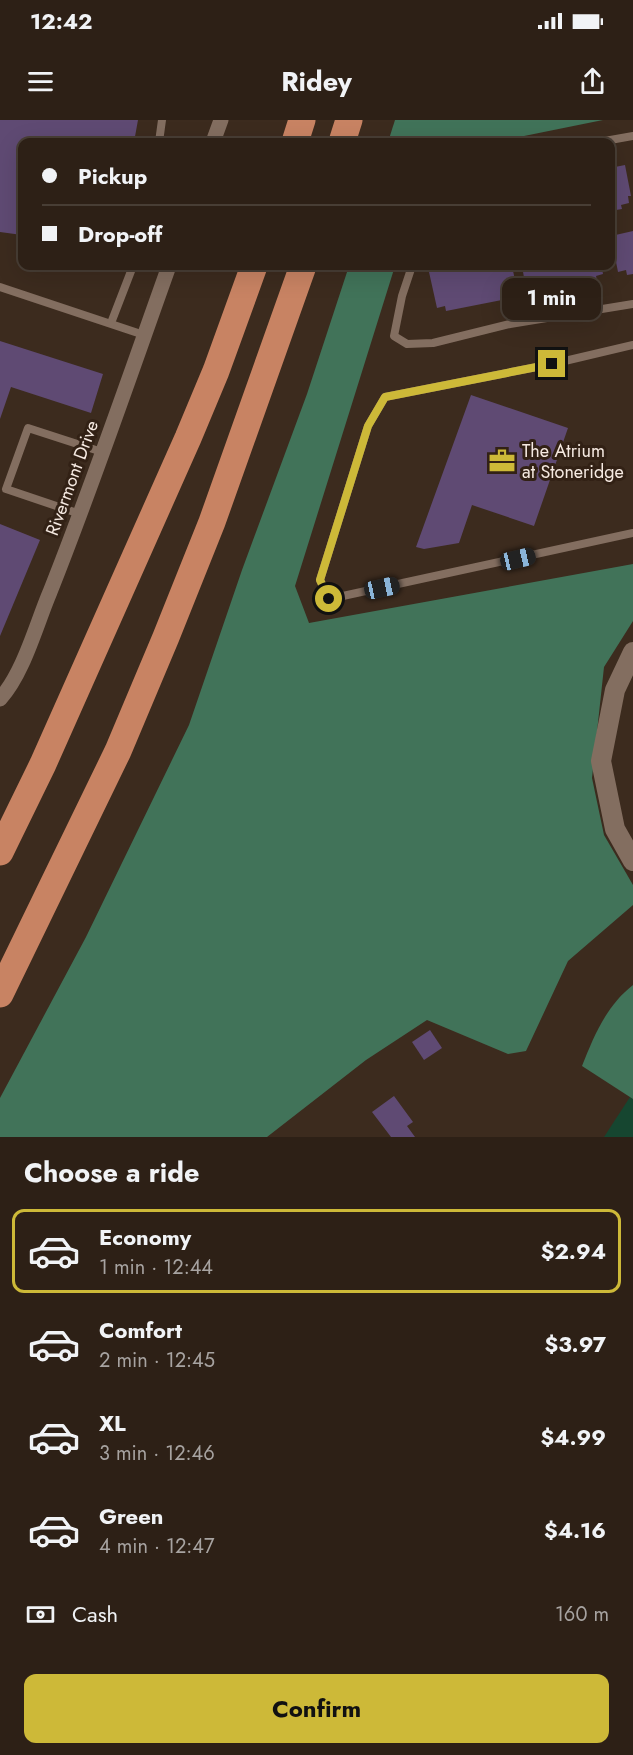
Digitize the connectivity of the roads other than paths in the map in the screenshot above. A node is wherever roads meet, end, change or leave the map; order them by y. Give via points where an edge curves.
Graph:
1 (162, 120) edge
2 (221, 120) edge
3 (302, 120) edge
4 (349, 120) edge
5 (633, 136) edge
6 (160, 138) edge
7 (214, 138) edge
8 (296, 138) edge
9 (343, 138) edge
10 (615, 139) edge
11 (132, 270) edge
12 (168, 270) edge
13 (253, 270) edge
14 (302, 270) edge
15 (411, 270) edge
16 (0, 287) edge
17 (633, 304) edge
18 (111, 323) junction
19 (144, 335) junction
20 (633, 345) edge
21 (102, 452) junction
22 (80, 514) junction
23 (633, 533) edge
24 (633, 652) edge
25 (0, 699) edge
26 (0, 852) edge
27 (633, 861) edge
28 (0, 994) edge

1 - 6 lane
2 - 7 street
3 - 8 highway
4 - 9 highway
5 - 10 lane
11 - 18 lane
12 - 19 street, Rivermont Drive
13 - 26 highway via 188,438
14 - 28 highway via 166,637 117,751
15 - 17 lane via 394,336 407,344 433,343 510,324
16 - 18 lane
18 - 19 lane
19 - 21 street, Rivermont Drive
20 - 23 lane via 385,397 368,426 320,580 329,599
21 - 22 street, Rivermont Drive
21 - 22 lane via 28,428 6,489
22 - 25 street, Rivermont Drive via 23,659
24 - 27 street via 615,690 601,761 615,829

